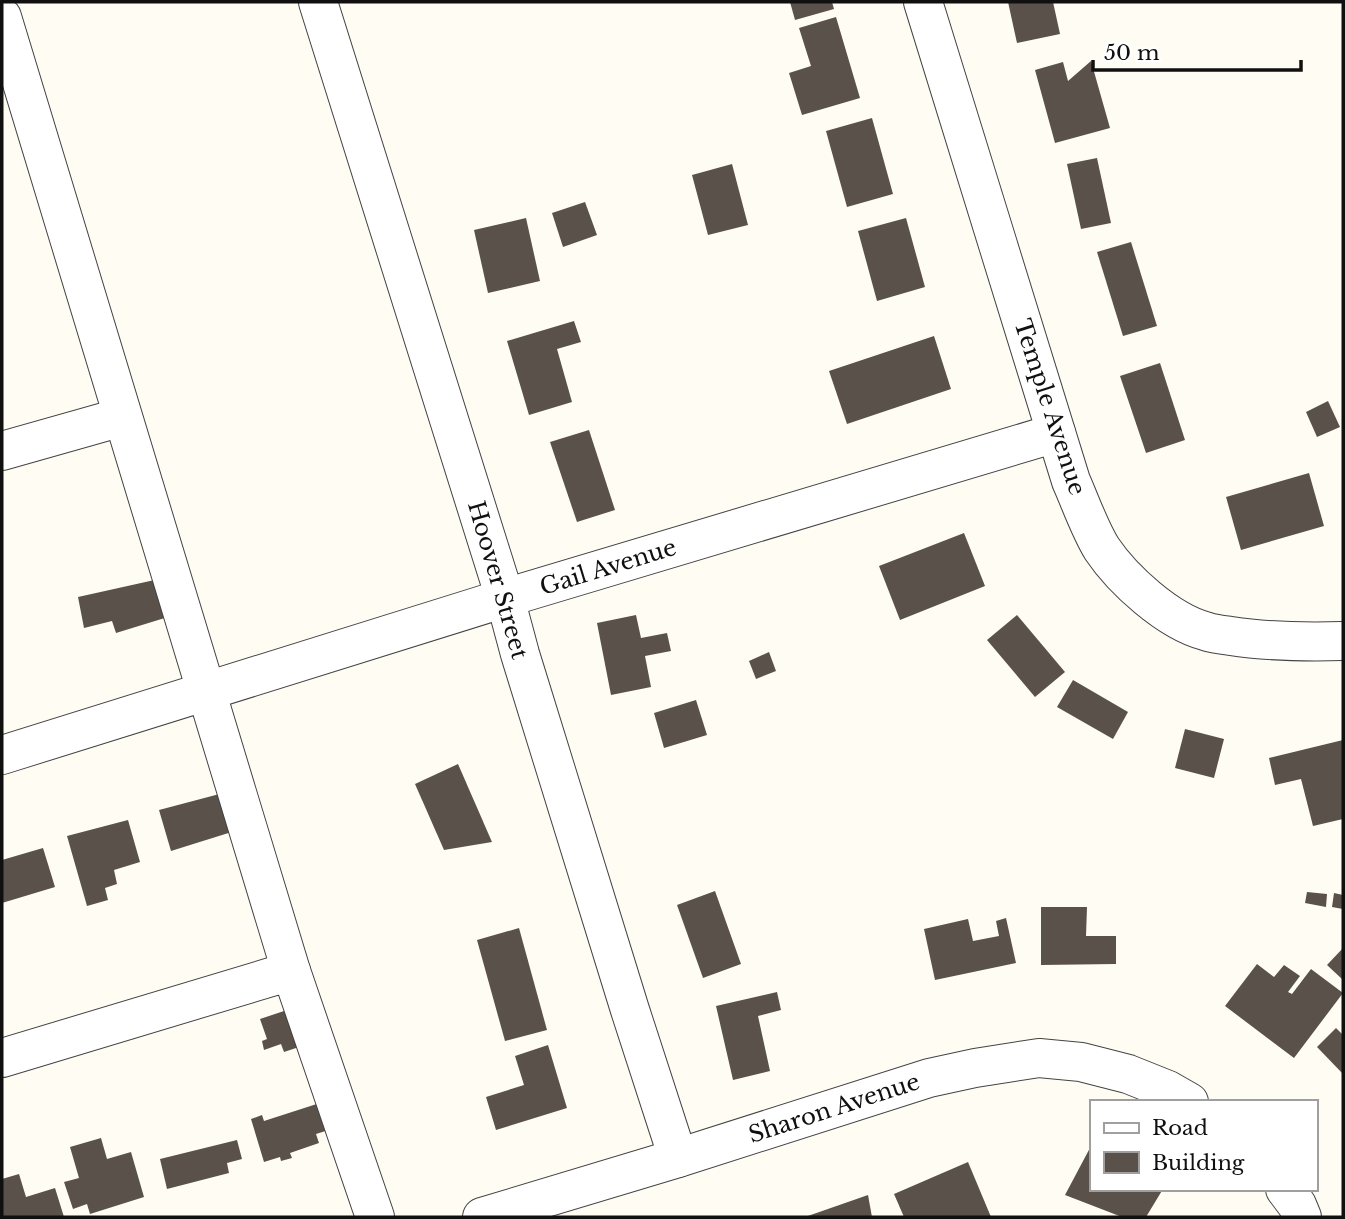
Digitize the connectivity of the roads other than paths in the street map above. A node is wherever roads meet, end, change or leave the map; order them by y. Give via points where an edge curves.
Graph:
1 (318, 2) edge
2 (923, 2) edge
3 (2, 17) edge
4 (122, 416) junction
5 (1056, 433) junction
6 (2, 451) edge
7 (506, 598) junction
8 (1343, 641) edge
9 (205, 693) junction
10 (2, 755) edge
11 (291, 971) junction
12 (2, 1058) edge
13 (1186, 1100) edge
14 (678, 1158) junction
15 (1286, 1191) edge
16 (375, 1217) edge
17 (482, 1217) edge
18 (1302, 1217) edge

1 - 7 street, Hoover Street
2 - 5 street, Temple Avenue
3 - 4 street
4 - 6 street
4 - 9 street
5 - 7 street, Gail Avenue
5 - 8 street, Temple Avenue via 1100,546 1140,592 1204,631 1255,640
7 - 9 street, Gail Avenue
7 - 14 street, Hoover Street
9 - 10 street, Gail Avenue
9 - 11 street
11 - 12 street
11 - 16 street
13 - 14 street, Sharon Avenue via 1128,1074 1039,1058 929,1078
14 - 17 street, Sharon Avenue
15 - 18 street

